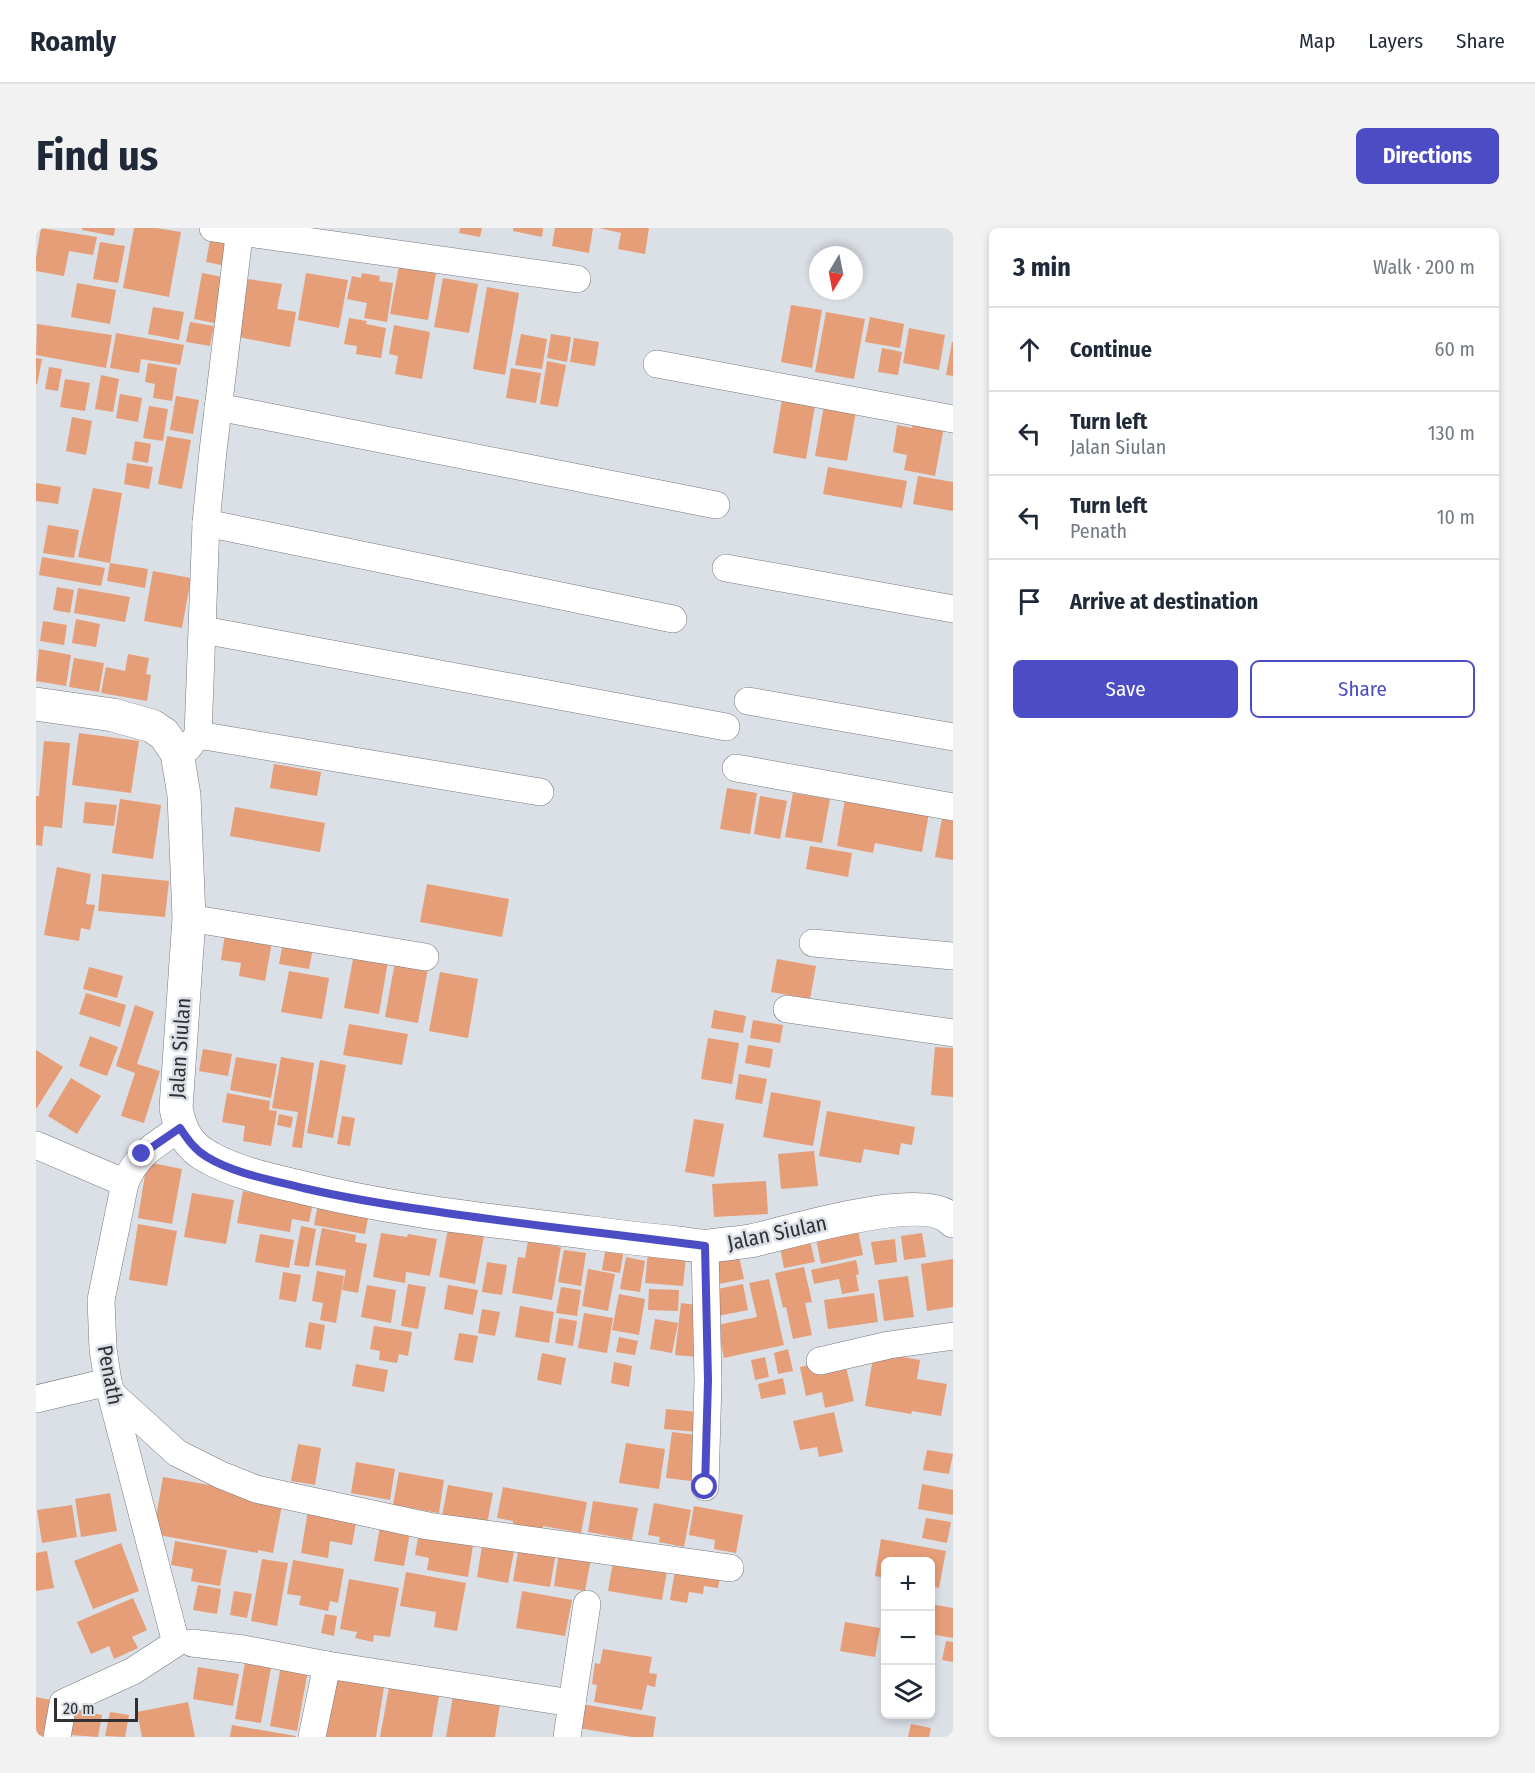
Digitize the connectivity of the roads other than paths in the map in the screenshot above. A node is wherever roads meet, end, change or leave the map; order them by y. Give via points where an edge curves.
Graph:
1 (213, 228) edge
2 (240, 230) edge
3 (577, 279) dead end
4 (657, 364) dead end
5 (218, 406) junction
6 (953, 419) edge
7 (716, 505) dead end
8 (206, 523) junction
9 (726, 568) dead end
10 (953, 609) edge
11 (673, 619) dead end
12 (203, 630) junction
13 (748, 701) dead end
14 (36, 704) edge
15 (726, 727) dead end
16 (953, 737) edge
17 (187, 744) junction
18 (736, 768) dead end
19 (540, 792) dead end
20 (953, 807) edge
21 (189, 918) junction
22 (813, 943) dead end
23 (953, 956) edge
24 (424, 957) dead end
25 (788, 1009) dead end
26 (953, 1033) edge
27 (180, 1128) junction
28 (36, 1145) edge
29 (125, 1183) junction
30 (951, 1216) edge
31 (705, 1246) junction
32 (953, 1336) edge
33 (820, 1361) dead end
34 (110, 1387) junction
35 (36, 1399) edge
36 (705, 1487) dead end
37 (730, 1568) dead end
38 (587, 1604) dead end
39 (184, 1643) junction
40 (327, 1665) junction
41 (572, 1702) junction
42 (57, 1737) edge
43 (312, 1737) edge
44 (567, 1737) edge

1 - 2 street
2 - 3 street
2 - 5 street
4 - 6 street
5 - 7 street
5 - 8 street
8 - 11 street
8 - 12 street
9 - 10 street
12 - 15 street
12 - 17 street
13 - 16 street
14 - 17 street, Jalan Siulan via 113,715 152,726
17 - 19 street
17 - 21 street, Jalan Siulan via 184,795
18 - 20 street
21 - 24 street
21 - 27 street, Jalan Siulan via 176,1091
22 - 23 street
25 - 26 street
27 - 29 street, Penath via 142,1154
27 - 31 street, Jalan Siulan via 191,1145 229,1168 312,1190 450,1214
28 - 29 street
29 - 34 street, Penath via 101,1300 103,1350
30 - 31 street, Jalan Siulan via 896,1209 749,1241
31 - 36 street
32 - 33 street
34 - 35 street
34 - 37 street via 177,1454 256,1489 428,1526
34 - 39 street, Penath
38 - 41 street
39 - 40 street via 243,1649
39 - 42 street via 63,1703
40 - 41 street
40 - 43 street
41 - 44 street

